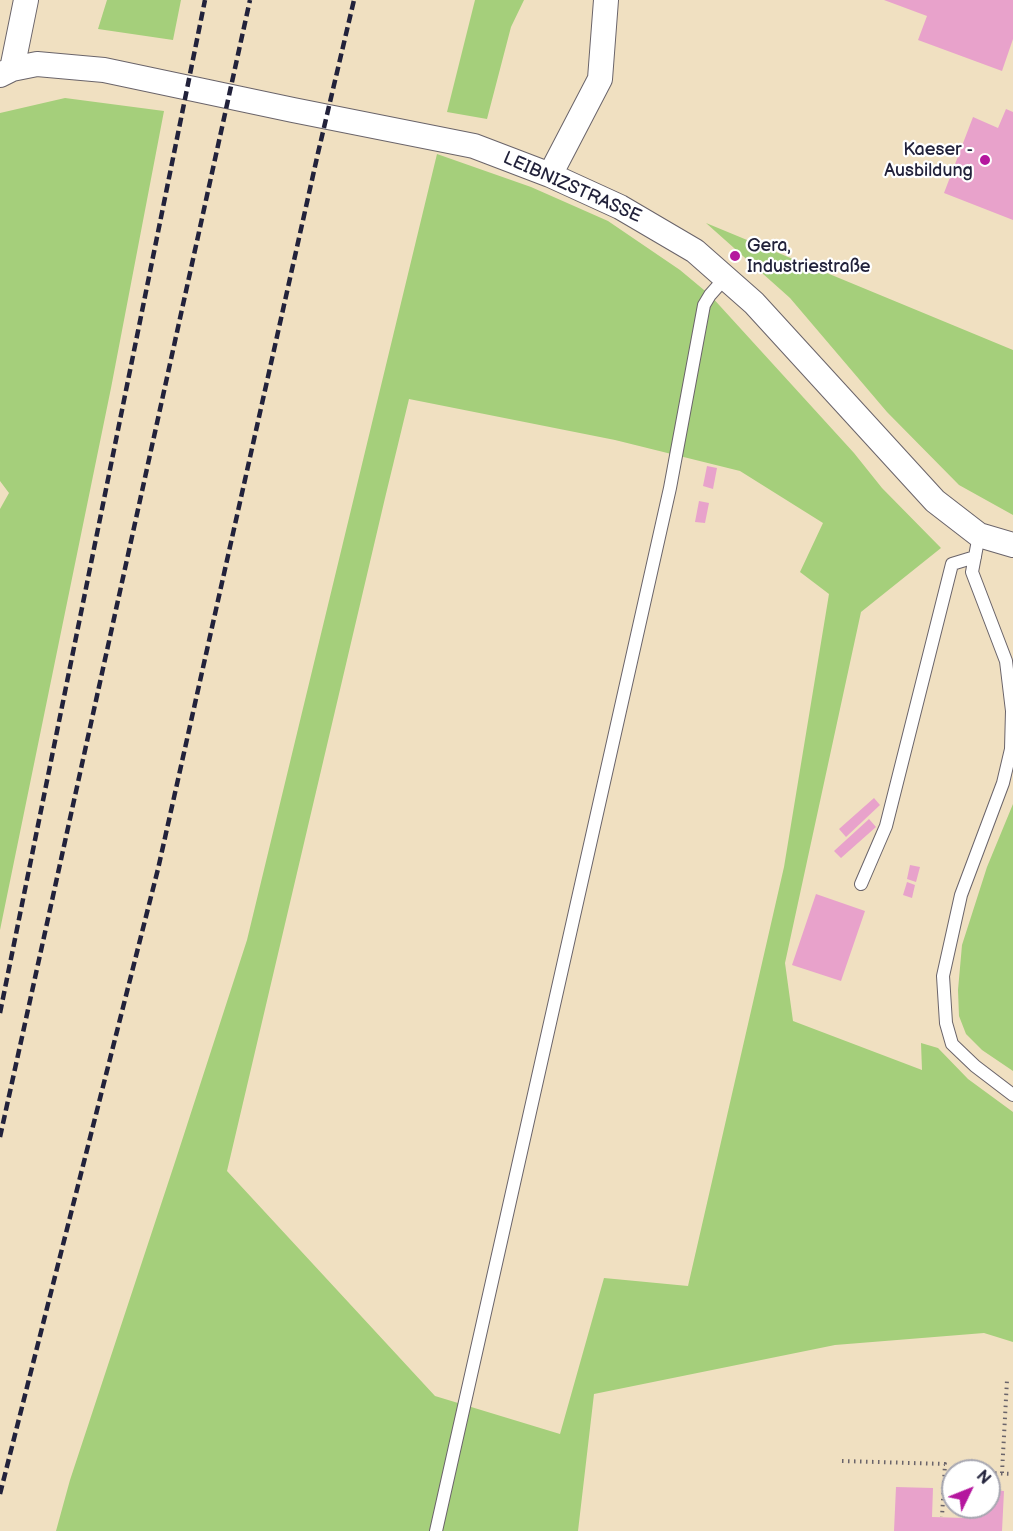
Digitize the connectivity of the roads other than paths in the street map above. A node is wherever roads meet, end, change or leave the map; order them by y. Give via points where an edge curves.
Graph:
1 (26, 0) edge
2 (606, 0) edge
3 (6, 72) edge
4 (550, 175) junction
5 (725, 278) junction
6 (1013, 545) edge
7 (977, 546) junction
8 (861, 884) dead end
9 (1013, 1095) edge
10 (436, 1531) edge

1 - 3 street, LEIBNIZSTRASSE
2 - 4 street via 600,79
3 - 4 street, LEIBNIZSTRASSE via 37,64 105,70 474,146
4 - 5 street, LEIBNIZSTRASSE via 620,207 695,251
5 - 7 street, LEIBNIZSTRASSE via 754,303
5 - 10 lane via 704,305 670,488
6 - 7 street, LEIBNIZSTRASSE
7 - 8 lane via 952,564 886,826
7 - 9 lane via 972,572 1006,661 1012,711 1011,749 1003,783 960,895 943,976 946,1023 952,1044

